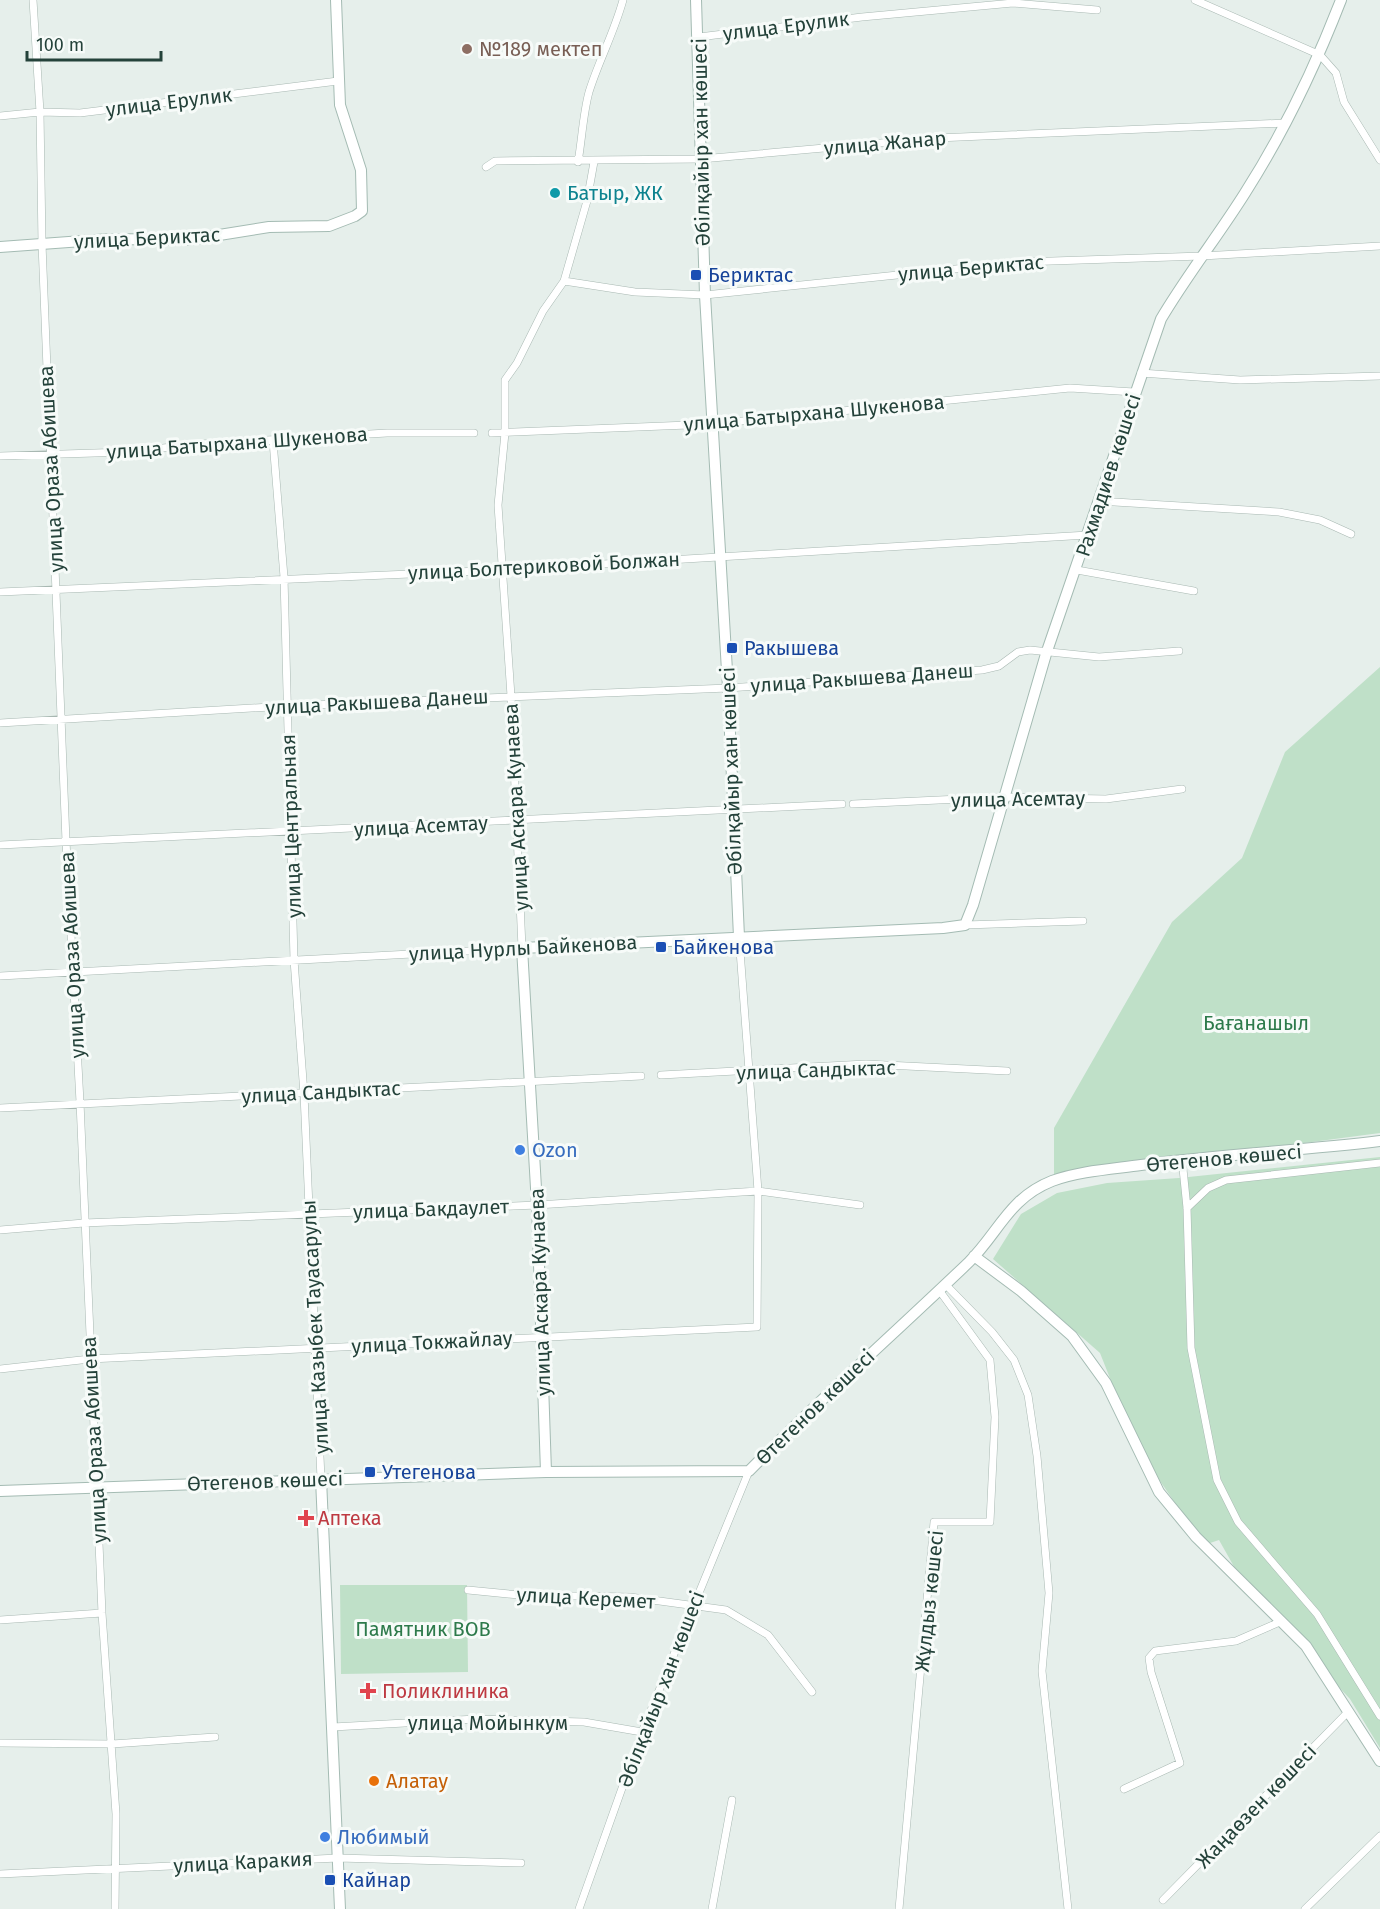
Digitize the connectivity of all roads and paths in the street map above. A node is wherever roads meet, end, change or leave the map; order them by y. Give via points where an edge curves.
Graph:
1 (33, 0) edge
2 (336, 0) edge
3 (623, 0) edge
4 (696, 0) edge
5 (1195, 0) edge
6 (1341, 0) edge
7 (1013, 2) edge
8 (1097, 10) dead end
9 (699, 37) junction
10 (1320, 55) junction
11 (338, 81) junction
12 (40, 112) junction
13 (0, 116) edge
14 (1286, 123) junction
15 (701, 159) junction
16 (1380, 160) edge
17 (578, 162) junction
18 (594, 162) junction
19 (486, 167) dead end
20 (42, 244) junction
21 (1380, 246) edge
22 (0, 247) edge
23 (1202, 256) junction
24 (564, 281) junction
25 (705, 295) junction
26 (1141, 373) junction
27 (1380, 376) edge
28 (1134, 392) junction
29 (713, 424) junction
30 (474, 433) dead end
31 (492, 433) dead end
32 (506, 433) junction
33 (273, 441) junction
34 (50, 454) junction
35 (0, 456) edge
36 (1098, 501) junction
37 (1351, 534) dead end
38 (1088, 535) junction
39 (721, 556) junction
40 (502, 570) junction
41 (1077, 570) junction
42 (284, 577) junction
43 (57, 589) junction
44 (1194, 591) dead end
45 (0, 592) edge
46 (1179, 651) dead end
47 (1046, 654) junction
48 (728, 688) junction
49 (511, 696) junction
50 (287, 706) junction
51 (62, 719) junction
52 (0, 723) edge
53 (1182, 789) dead end
54 (1003, 797) junction
55 (842, 804) dead end
56 (853, 804) dead end
57 (733, 809) junction
58 (516, 821) junction
59 (291, 833) junction
60 (66, 841) junction
61 (0, 845) edge
62 (1083, 921) dead end
63 (965, 925) junction
64 (739, 938) junction
65 (522, 948) junction
66 (294, 960) junction
67 (73, 972) junction
68 (0, 976) edge
69 (1007, 1071) dead end
70 (750, 1072) junction
71 (641, 1076) dead end
72 (661, 1076) dead end
73 (529, 1081) junction
74 (304, 1094) junction
75 (80, 1102) junction
76 (0, 1108) edge
77 (1380, 1141) edge
78 (1182, 1159) junction
79 (1380, 1163) edge
80 (758, 1191) junction
81 (537, 1205) junction
82 (860, 1205) dead end
83 (1187, 1208) junction
84 (310, 1213) junction
85 (84, 1223) junction
86 (0, 1230) edge
87 (974, 1256) junction
88 (942, 1287) junction
89 (756, 1327) joint
90 (542, 1336) junction
91 (316, 1347) junction
92 (90, 1359) junction
93 (0, 1369) edge
94 (749, 1471) junction
95 (546, 1472) junction
96 (321, 1479) junction
97 (97, 1486) junction
98 (0, 1491) edge
99 (468, 1590) dead end
100 (693, 1606) junction
101 (102, 1613) junction
102 (0, 1620) edge
103 (1282, 1621) junction
104 (812, 1692) dead end
105 (1349, 1711) junction
106 (1380, 1716) edge
107 (333, 1727) junction
108 (642, 1732) junction
109 (214, 1737) dead end
110 (0, 1743) edge
111 (112, 1744) junction
112 (1380, 1761) edge
113 (1124, 1789) dead end
114 (732, 1800) dead end
115 (1380, 1836) edge
116 (338, 1858) junction
117 (521, 1863) dead end
118 (116, 1868) junction
119 (0, 1874) edge
120 (1163, 1900) dead end
121 (115, 1909) edge
122 (340, 1909) edge
123 (579, 1909) edge
124 (712, 1909) edge
125 (899, 1909) edge
126 (1068, 1909) edge
127 (1305, 1909) edge

1 - 12 street, улица Ораза Абишева
2 - 11 street
3 - 17 street via 588,98
4 - 9 street, Әбілқайыр хан көшесі
5 - 10 street
6 - 10 street, Рахмадиев көшесі
7 - 8 street, улица Ерулик
7 - 9 street, улица Ерулик
9 - 15 street, Әбілқайыр хан көшесі
10 - 14 street, Рахмадиев көшесі
10 - 16 street via 1336,73 1344,102
11 - 12 street, улица Ерулик via 80,113
11 - 20 street, улица Бериктас via 340,105 361,170 362,211 355,216 329,226 269,228 188,240 110,239
12 - 13 street, улица Ерулик
12 - 20 street, улица Ораза Абишева
14 - 15 street, улица Жанар via 937,138
14 - 23 street, Рахмадиев көшесі
15 - 18 street, улица Жанар
15 - 25 street, Әбілқайыр хан көшесі
17 - 18 street, улица Жанар
17 - 19 street, улица Жанар via 495,161
18 - 24 street, улица Аскара Кунаева
20 - 22 street, улица Бериктас
20 - 34 street, улица Ораза Абишева
21 - 23 street, улица Бериктас
23 - 25 street, улица Бериктас via 1022,262
23 - 26 street, Рахмадиев көшесі via 1161,320
24 - 25 street, улица Бериктас via 644,293
24 - 32 street, улица Аскара Кунаева via 505,380
25 - 29 street, Әбілқайыр хан көшесі
26 - 27 street via 1240,380
26 - 28 street, Рахмадиев көшесі
28 - 29 street, улица Батырхана Шукенова via 1070,388
28 - 36 street, Рахмадиев көшесі
29 - 32 street, улица Батырхана Шукенова
29 - 39 street, Әбілқайыр хан көшесі
30 - 33 street, улица Батырхана Шукенова via 387,433
31 - 32 street, улица Батырхана Шукенова
32 - 40 street, улица Аскара Кунаева via 498,504
33 - 34 street, улица Батырхана Шукенова
33 - 42 street, улица Центральная
34 - 35 street, улица Батырхана Шукенова
34 - 43 street, улица Ораза Абишева
36 - 37 street via 1279,512 1320,520
36 - 38 street, Рахмадиев көшесі
38 - 39 street, улица Болтериковой Болжан
38 - 41 street, Рахмадиев көшесі
39 - 40 street, улица Болтериковой Болжан
39 - 48 street, Әбілқайыр хан көшесі
40 - 42 street, улица Болтериковой Болжан
40 - 49 street, улица Аскара Кунаева
41 - 44 street
41 - 47 street, Рахмадиев көшесі
42 - 43 street, улица Болтериковой Болжан
42 - 50 street, улица Центральная
43 - 45 street, улица Болтериковой Болжан
43 - 51 street, улица Ораза Абишева
46 - 47 street, улица Ракышева Данеш via 1099,657
47 - 48 street, улица Ракышева Данеш via 1018,652 999,666 982,670
47 - 54 street, Рахмадиев көшесі
48 - 49 street, улица Ракышева Данеш
48 - 57 street, Әбілқайыр хан көшесі
49 - 50 street, улица Ракышева Данеш
49 - 58 street, улица Аскара Кунаева
50 - 51 street, улица Ракышева Данеш
50 - 59 street, улица Центральная
51 - 52 street, улица Ракышева Данеш
51 - 60 street, улица Ораза Абишева
53 - 54 street, улица Асемтау via 1106,799
54 - 56 street, улица Асемтау
54 - 63 street, Рахмадиев көшесі
55 - 57 street, улица Асемтау
57 - 58 street, улица Асемтау
57 - 64 street, Әбілқайыр хан көшесі
58 - 59 street, улица Асемтау
58 - 65 street, улица Аскара Кунаева
59 - 60 street, улица Асемтау
59 - 66 street, улица Центральная
60 - 61 street, улица Асемтау
60 - 67 street, улица Ораза Абишева
62 - 63 street, улица Нурлы Байкенова
63 - 64 street, улица Нурлы Байкенова
64 - 65 street, улица Нурлы Байкенова
64 - 70 street, Әбілқайыр хан көшесі
65 - 66 street, улица Нурлы Байкенова
65 - 73 street, улица Аскара Кунаева
66 - 67 street, улица Нурлы Байкенова
66 - 74 street, улица Казыбек Тауасарулы
67 - 68 street, улица Нурлы Байкенова
67 - 75 street, улица Ораза Абишева
69 - 70 street, улица Сандыктас via 866,1064
70 - 72 street, улица Сандыктас
70 - 80 street, Әбілқайыр хан көшесі
71 - 73 street, улица Сандыктас
73 - 74 street, улица Сандыктас
73 - 81 street, улица Аскара Кунаева
74 - 75 street, улица Сандыктас
74 - 84 street, улица Казыбек Тауасарулы
75 - 76 street, улица Сандыктас
75 - 85 street, улица Ораза Абишева
77 - 78 street, Өтегенов көшесі
78 - 83 street
78 - 87 street, Өтегенов көшесі via 1098,1170 1026,1193
79 - 83 street via 1226,1180 1208,1188
80 - 81 street, улица Бакдаулет
80 - 82 street, улица Бакдаулет
80 - 89 street, Әбілқайыр хан көшесі
81 - 84 street, улица Бакдаулет
81 - 90 street, улица Аскара Кунаева
83 - 106 street via 1191,1348 1217,1480 1238,1522 1317,1614
84 - 85 street, улица Бакдаулет
84 - 91 street, улица Казыбек Тауасарулы
85 - 86 street, улица Бакдаулет
85 - 92 street, улица Ораза Абишева
87 - 88 street, Өтегенов көшесі
87 - 103 street via 1072,1336 1106,1383 1159,1492 1196,1537
88 - 94 street, Өтегенов көшесі
88 - 125 street, Жұлдыз көшесі via 990,1360 995,1417 990,1522 934,1522
88 - 126 street via 992,1332 1014,1360 1028,1395 1049,1593 1042,1671
89 - 90 street, улица Токжайлау
90 - 91 street, улица Токжайлау
90 - 95 street, улица Аскара Кунаева
91 - 92 street, улица Токжайлау
91 - 96 street, улица Казыбек Тауасарулы
92 - 93 street, улица Токжайлау
92 - 97 street, улица Ораза Абишева
94 - 95 street, Өтегенов көшесі
94 - 100 street, Әбілқайыр хан көшесі
95 - 96 street, Өтегенов көшесі
96 - 97 street, Өтегенов көшесі
96 - 107 street, улица Казыбек Тауасарулы
97 - 98 street, Өтегенов көшесі
97 - 101 street, улица Ораза Абишева
99 - 100 street, улица Керемет via 630,1597
100 - 104 street, улица Керемет via 726,1610 768,1635
100 - 108 street, Әбілқайыр хан көшесі
101 - 102 street
101 - 111 street, улица Ораза Абишева
103 - 105 street via 1306,1646
103 - 113 street via 1236,1641 1155,1651 1149,1658 1151,1672 1180,1763
105 - 112 street
105 - 120 street, Жаңаөзен көшесі
107 - 108 street, улица Мойынкум via 476,1719 584,1722
107 - 116 street, улица Казыбек Тауасарулы
108 - 123 street, Әбілқайыр хан көшесі
109 - 111 street
110 - 111 street
111 - 118 street, улица Ораза Абишева
114 - 124 street
115 - 127 street
116 - 117 street, улица Каракия
116 - 118 street, улица Каракия
116 - 122 street, улица Казыбек Тауасарулы
118 - 119 street, улица Каракия
118 - 121 street, улица Ораза Абишева

